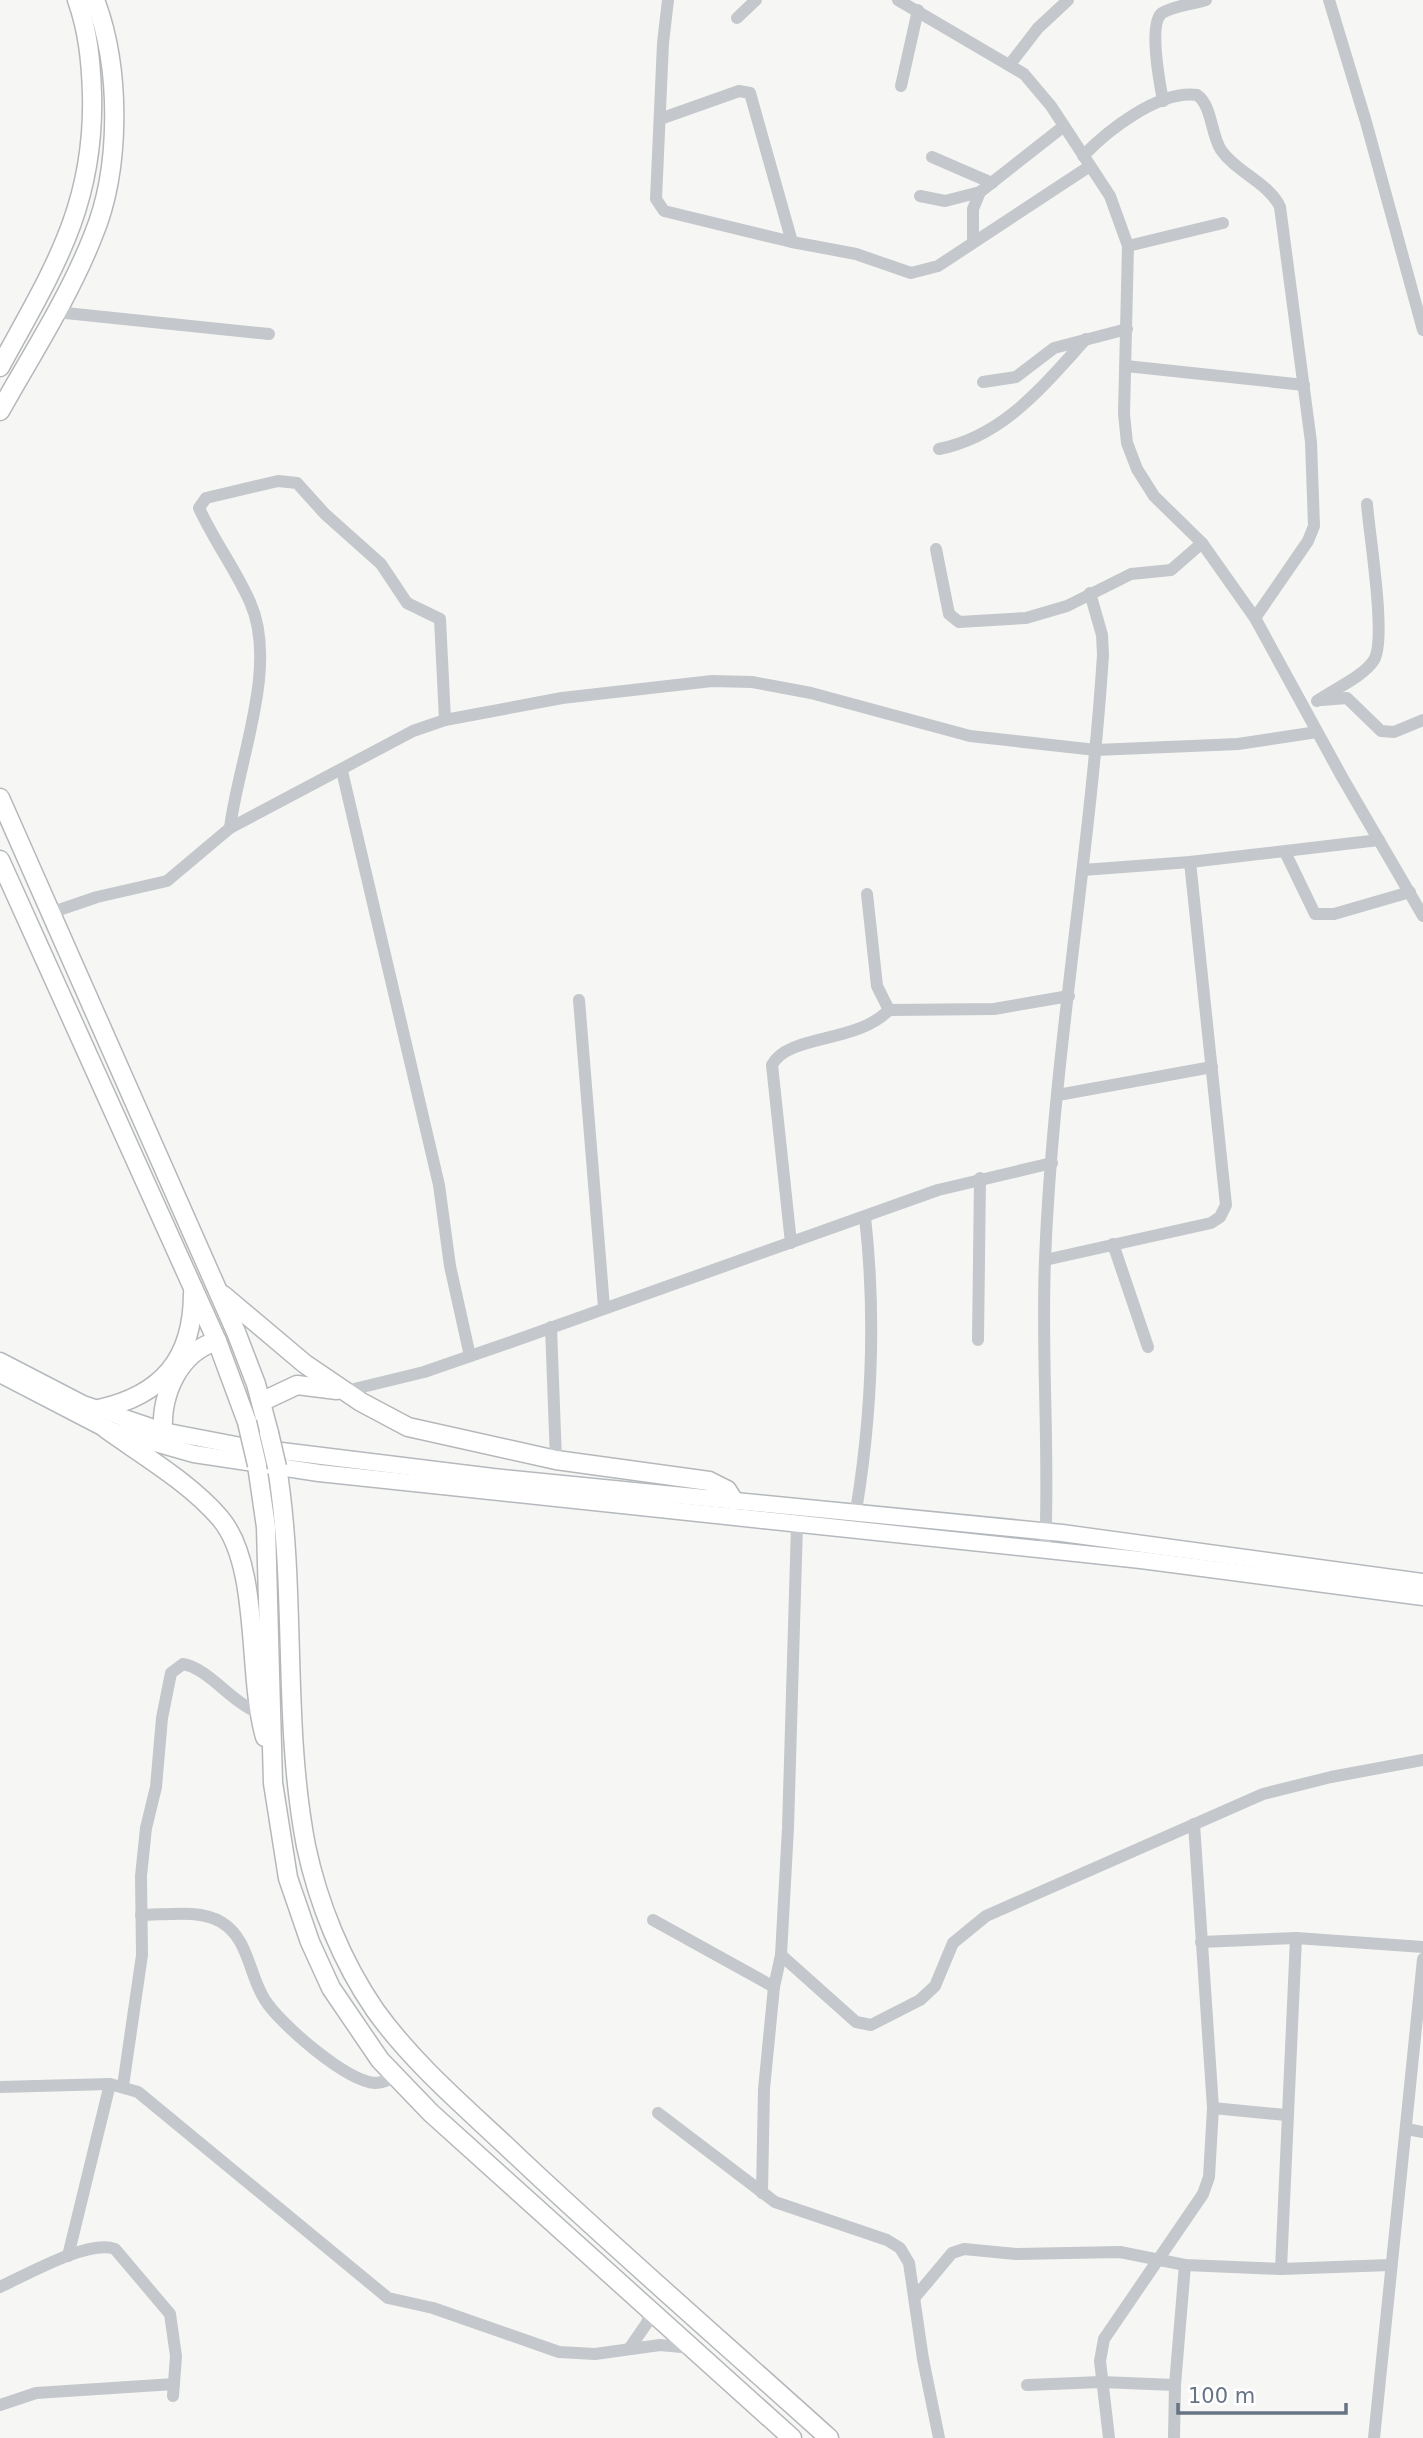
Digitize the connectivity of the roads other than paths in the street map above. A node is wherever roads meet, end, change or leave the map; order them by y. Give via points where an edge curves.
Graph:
1 (77, 0) edge
2 (95, 0) edge
3 (668, 0) edge
4 (757, 0) edge
5 (898, 0) edge
6 (1068, 0) edge
7 (1206, 0) edge
8 (1329, 0) edge
9 (918, 10) junction
10 (737, 18) dead end
11 (1011, 63) junction
12 (901, 86) dead end
13 (1163, 102) junction
14 (660, 119) junction
15 (1064, 126) junction
16 (932, 156) dead end
17 (1086, 161) junction
18 (992, 183) junction
19 (980, 192) junction
20 (920, 196) dead end
21 (1223, 223) dead end
22 (792, 242) junction
23 (974, 242) junction
24 (1128, 246) junction
25 (56, 312) junction
26 (1126, 329) junction
27 (1423, 330) edge
28 (269, 334) dead end
29 (1086, 339) junction
30 (0, 366) edge
31 (1126, 366) junction
32 (983, 382) dead end
33 (1304, 385) junction
34 (0, 411) edge
35 (939, 449) dead end
36 (1367, 504) dead end
37 (1202, 543) junction
38 (936, 549) dead end
39 (1090, 593) junction
40 (1255, 618) junction
41 (1311, 703) junction
42 (446, 720) junction
43 (1423, 720) edge
44 (1317, 732) junction
45 (1096, 750) junction
46 (342, 771) junction
47 (1, 803) edge
48 (230, 828) junction
49 (1379, 839) junction
50 (1285, 852) junction
51 (0, 860) edge
52 (1190, 862) junction
53 (1083, 870) junction
54 (1410, 892) junction
55 (867, 894) dead end
56 (53, 912) junction
57 (1423, 916) edge
58 (1069, 996) junction
59 (579, 1000) dead end
60 (889, 1010) junction
61 (1212, 1067) junction
62 (1058, 1096) junction
63 (1052, 1163) junction
64 (980, 1178) junction
65 (865, 1217) junction
66 (791, 1244) junction
67 (1114, 1244) junction
68 (1045, 1260) junction
69 (192, 1286) junction
70 (218, 1291) junction
71 (604, 1307) junction
72 (551, 1327) junction
73 (978, 1340) dead end
74 (217, 1341) junction
75 (1148, 1347) dead end
76 (470, 1356) junction
77 (0, 1361) edge
78 (0, 1374) edge
79 (346, 1391) junction
80 (261, 1402) junction
81 (99, 1409) junction
82 (106, 1429) junction
83 (163, 1432) junction
84 (555, 1460) junction
85 (733, 1508) junction
86 (856, 1511) junction
87 (797, 1525) junction
88 (1046, 1532) junction
89 (1045, 1551) junction
90 (1423, 1582) edge
91 (1423, 1597) edge
92 (259, 1713) junction
93 (1423, 1760) edge
94 (272, 1761) junction
95 (1194, 1824) junction
96 (141, 1915) junction
97 (653, 1920) dead end
98 (1296, 1938) junction
99 (1201, 1942) junction
100 (1423, 1947) edge
101 (781, 1955) junction
102 (1423, 1959) edge
103 (774, 1987) junction
104 (395, 2076) junction
105 (117, 2085) junction
106 (0, 2087) edge
107 (1213, 2108) junction
108 (658, 2113) dead end
109 (1286, 2115) junction
110 (1407, 2129) junction
111 (1423, 2132) edge
112 (515, 2153) junction
113 (498, 2175) junction
114 (762, 2193) junction
115 (68, 2256) junction
116 (1158, 2259) junction
117 (1185, 2265) junction
118 (1390, 2265) junction
119 (1281, 2269) junction
120 (0, 2287) edge
121 (916, 2296) junction
122 (651, 2311) junction
123 (694, 2348) junction
124 (629, 2349) junction
125 (1101, 2382) junction
126 (1027, 2385) dead end
127 (1175, 2385) junction
128 (0, 2405) edge
129 (792, 2438) edge
130 (829, 2438) edge
131 (939, 2438) edge
132 (1109, 2438) edge
133 (1174, 2438) edge
134 (1374, 2438) edge

1 - 30 highway via 91,55 88,171 66,242
2 - 25 highway via 113,72 108,184 93,236
3 - 14 street
4 - 10 street
5 - 9 street
6 - 11 street
7 - 13 street via 1164,12 1157,20
8 - 27 street
9 - 11 street
9 - 12 street
11 - 15 street via 1038,89
13 - 17 street via 1114,127
13 - 33 street via 1191,95 1203,99 1223,152 1277,201
14 - 22 street via 656,199 660,208
14 - 22 street via 739,91 750,93
15 - 17 street
15 - 18 street
16 - 18 street
17 - 23 street
17 - 24 street via 1118,211
18 - 19 street
19 - 20 street via 945,201
19 - 23 street via 973,209
21 - 24 street
22 - 23 street via 920,273
24 - 26 street
25 - 28 street
25 - 34 highway
26 - 29 street
26 - 31 street
29 - 32 street via 1054,348 1016,377
29 - 35 street via 1003,421 980,437
31 - 33 street
31 - 37 street via 1125,432 1134,462 1149,490
33 - 40 street via 1314,470 1314,526
36 - 41 street via 1377,652 1367,667
37 - 39 street via 1171,570 1130,574
37 - 40 street
38 - 39 street via 949,614 959,622 1026,618 1067,606
39 - 45 street via 1103,655
40 - 41 street
41 - 43 street via 1348,698 1388,733
41 - 44 street
42 - 45 street via 562,698 736,681 811,693 970,736
42 - 46 street via 401,737
42 - 48 street via 440,619 407,603 381,564 325,514 303,487 278,481 206,498 199,508 251,603 259,652 257,697
44 - 45 street via 1238,744
44 - 49 street
45 - 53 street
46 - 48 street
46 - 76 street via 439,1185 450,1266
47 - 56 highway
48 - 56 street via 167,881
49 - 50 street
49 - 54 street
50 - 52 street
50 - 54 street via 1315,914 1334,914
51 - 69 highway
52 - 53 street
52 - 61 street
53 - 58 street
54 - 57 street
55 - 60 street via 877,986
56 - 70 highway
58 - 60 street via 995,1009
58 - 62 street
59 - 71 street
60 - 66 street via 856,1032 786,1050 772,1065
61 - 62 street
61 - 67 street via 1226,1184 1224,1211 1211,1223
62 - 63 street
63 - 64 street
63 - 68 street
64 - 65 street
64 - 73 street
65 - 66 street
65 - 86 street via 871,1374 866,1452
66 - 71 street
67 - 68 street
67 - 75 street
68 - 88 street
69 - 74 highway
69 - 81 highway via 192,1324 169,1371 155,1388 138,1398
70 - 79 highway via 305,1364
70 - 80 highway
71 - 72 street
72 - 76 street
72 - 84 street
74 - 83 highway via 198,1348 176,1376 165,1397
74 - 94 highway, bridge via 247,1422 266,1527
76 - 79 street
77 - 81 main road via 61,1395
78 - 82 main road
79 - 80 highway via 297,1385
79 - 84 highway via 408,1427
80 - 112 highway, bridge via 277,1467 287,1544 297,1779 306,1846 326,1914 357,1981 393,2033
81 - 83 main road
82 - 85 main road via 194,1454 319,1473
82 - 92 highway via 196,1495 232,1536 244,1574
83 - 85 main road
84 - 85 highway via 709,1481 721,1486
85 - 86 main road
85 - 87 main road
86 - 88 main road
87 - 89 main road
87 - 101 street
88 - 89 street
88 - 90 main road
89 - 91 main road
92 - 94 highway
92 - 96 street via 228,1696 191,1666 183,1664 171,1673 146,1828
93 - 95 street via 1296,1784
94 - 104 highway via 281,1843 310,1942 357,2031
95 - 99 street
95 - 101 street via 986,1916 953,1943 930,1992 871,2025 856,2022
96 - 104 street via 198,1916 223,1922 249,1959 263,1997 288,2028 360,2079 375,2083
96 - 105 street via 137,2003
97 - 103 street
98 - 99 street
98 - 100 street
98 - 109 street
99 - 107 street
101 - 103 street
102 - 110 street
103 - 114 street
104 - 113 highway
105 - 106 street
105 - 115 street
105 - 124 street via 159,2107 201,2147 388,2298 433,2308 559,2352 595,2354
107 - 109 street
107 - 116 street via 1206,2186
108 - 114 street
109 - 119 street
110 - 111 street
110 - 118 street
112 - 113 highway
112 - 130 highway
113 - 122 highway
114 - 121 street via 798,2212 900,2248 909,2263
115 - 120 street
115 - 128 street via 108,2246 115,2249 157,2297 172,2322 174,2390 36,2393
116 - 117 street
116 - 121 street via 1121,2252 1016,2254 964,2249 952,2253
116 - 125 street via 1104,2339
117 - 119 street
117 - 127 street
118 - 119 street
118 - 134 street
121 - 131 street
122 - 123 highway
122 - 124 street
123 - 124 street via 660,2345
123 - 129 highway
125 - 126 street
125 - 127 street
125 - 132 street
127 - 133 street

